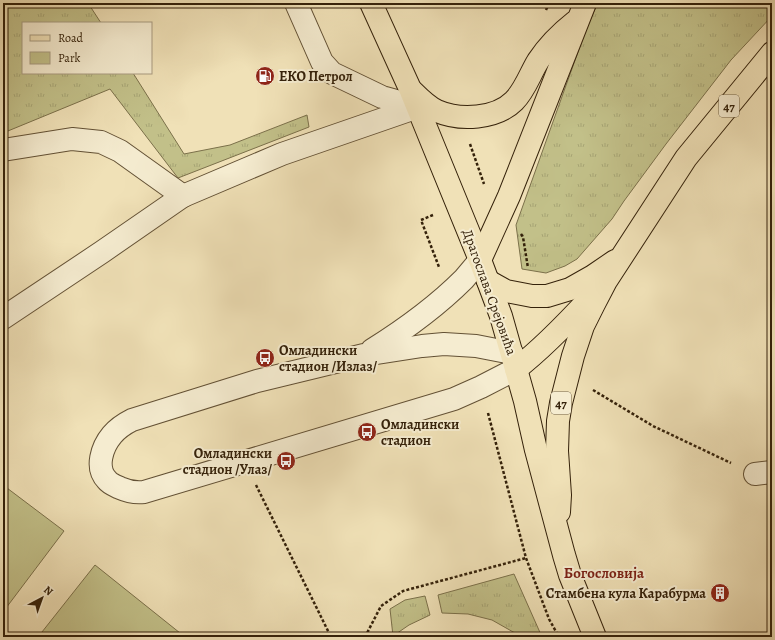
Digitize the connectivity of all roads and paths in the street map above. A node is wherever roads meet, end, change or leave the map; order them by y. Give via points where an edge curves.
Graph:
1 (296, 3) edge
2 (371, 3) edge
3 (549, 3) edge
4 (581, 11) edge
5 (544, 16) dead end
6 (772, 53) edge
7 (414, 99) junction
8 (461, 116) junction
9 (3, 150) edge
10 (183, 196) junction
11 (502, 212) junction
12 (624, 254) junction
13 (480, 260) junction
14 (488, 280) junction
15 (606, 281) junction
16 (532, 296) junction
17 (3, 318) edge
18 (364, 354) junction
19 (514, 361) junction
20 (568, 375) junction
21 (245, 461) junction
22 (763, 473) edge
23 (557, 533) junction
24 (526, 558) dead end
25 (331, 637) edge
26 (365, 637) edge
27 (595, 637) edge

1 - 7 lane via 322,62 332,73 382,97
2 - 7 main road, Драгослава Срејовића
3 - 5 path
4 - 8 main road via 538,61 524,88 507,107 476,117
4 - 11 main road
6 - 12 main road, 47 via 686,158
7 - 8 main road via 438,111
7 - 10 lane
7 - 13 main road, Драгослава Срејовића
8 - 11 path via 486,192
9 - 10 lane via 72,139 101,142 120,151
10 - 17 lane
11 - 13 main road
11 - 16 path via 523,237
12 - 15 main road, 47
12 - 16 main road via 570,289 547,296
13 - 14 main road, Драгослава Срејовића
13 - 18 lane via 419,319
14 - 16 main road via 506,291
14 - 19 main road, Драгослава Срејовића
15 - 19 main road via 547,343
15 - 20 main road, 47 via 584,326
18 - 19 lane via 444,344 476,346
18 - 21 lane via 257,381 132,420 112,434 102,453 100,465 107,480 115,486 136,493
19 - 21 lane via 481,387 454,399
19 - 23 main road, Драгослава Срејовића
20 - 22 path via 653,426
20 - 23 main road, 47 via 558,421 560,495
21 - 25 path
23 - 27 main road, Драгослава Срејовића via 570,575
24 - 26 path via 403,591 381,606

